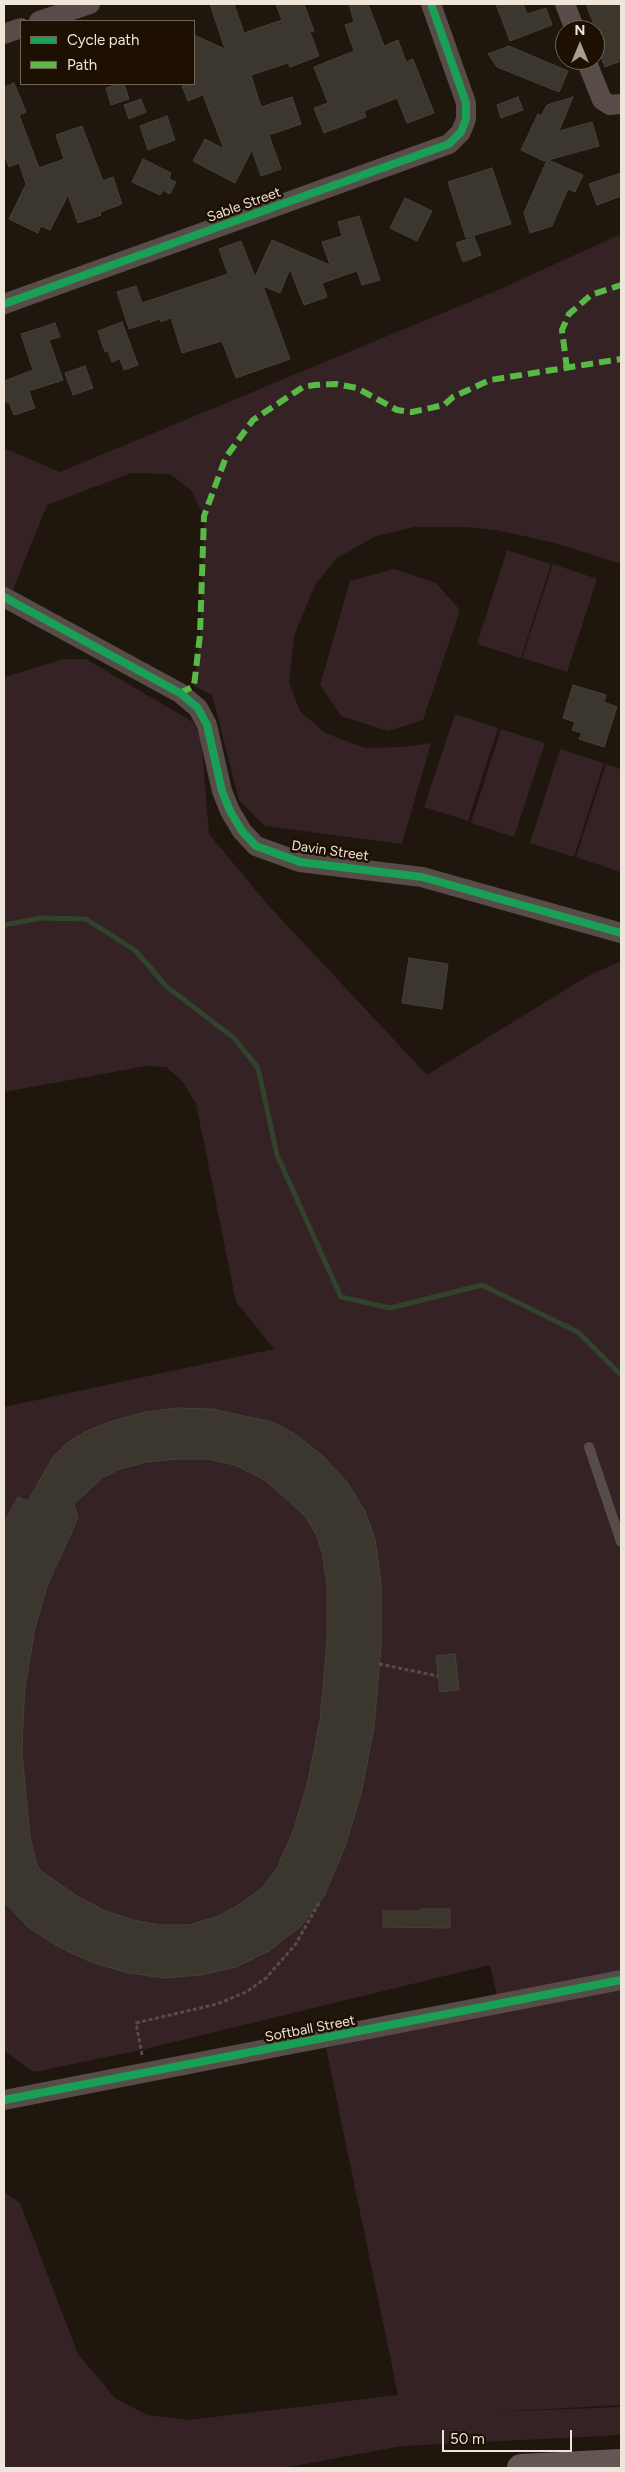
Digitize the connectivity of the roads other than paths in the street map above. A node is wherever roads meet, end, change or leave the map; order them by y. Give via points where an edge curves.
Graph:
1 (90, 4) edge
2 (431, 4) edge
3 (566, 4) edge
4 (42, 20) edge
5 (572, 20) edge
6 (20, 28) edge
7 (4, 34) edge
8 (590, 70) edge
9 (621, 104) edge
10 (4, 304) edge
11 (4, 597) edge
12 (621, 933) edge
13 (588, 1447) dead end
14 (621, 1542) edge
15 (621, 1980) edge
16 (4, 2100) edge
17 (621, 2463) edge
18 (521, 2468) edge

1 - 4 street
2 - 10 street, Sable Street via 466,104 466,119 461,132 449,144
3 - 5 street
6 - 7 street
8 - 9 street via 602,100 610,106
11 - 12 street, Davin Street via 180,693 198,708 207,725 222,791 230,811 256,846 300,862 422,877
13 - 14 lane
15 - 16 street, Softball Street
17 - 18 main road

